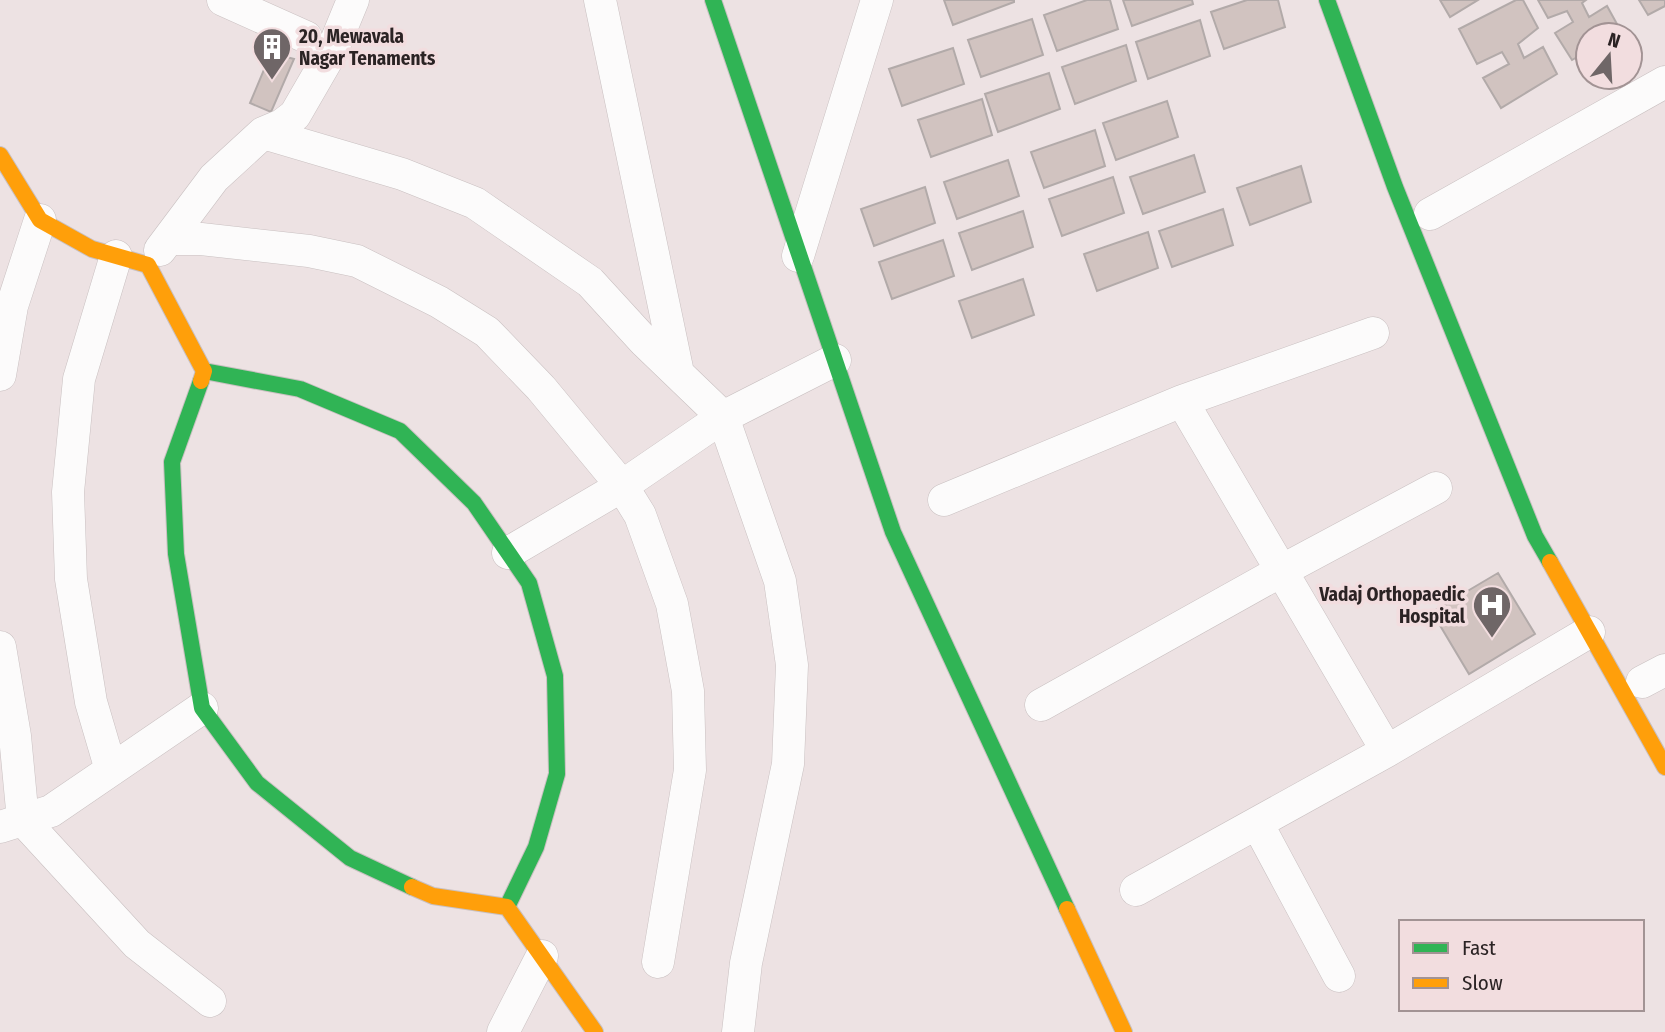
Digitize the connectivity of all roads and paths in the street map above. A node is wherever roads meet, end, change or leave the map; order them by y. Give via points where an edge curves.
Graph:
1 (223, 0) edge
2 (353, 0) edge
3 (600, 0) edge
4 (713, 0) edge
5 (877, 0) edge
6 (1327, 0) edge
7 (306, 37) dead end
8 (1665, 82) edge
9 (263, 133) junction
10 (0, 155) edge
11 (1430, 214) dead end
12 (40, 220) junction
13 (169, 239) junction
14 (116, 256) junction
15 (798, 256) junction
16 (148, 265) junction
17 (1373, 333) dead end
18 (835, 360) junction
19 (204, 371) junction
20 (678, 373) junction
21 (0, 375) edge
22 (1182, 401) junction
23 (723, 417) junction
24 (622, 486) junction
25 (1436, 488) dead end
26 (944, 500) dead end
27 (508, 553) junction
28 (1281, 571) junction
29 (1589, 632) junction
30 (0, 647) edge
31 (1041, 705) dead end
32 (202, 708) junction
33 (1387, 751) junction
34 (1665, 767) edge
35 (111, 770) junction
36 (11, 823) edge
37 (1257, 823) junction
38 (1136, 890) dead end
39 (507, 907) junction
40 (542, 956) junction
41 (658, 962) dead end
42 (1339, 976) dead end
43 (210, 1001) dead end
44 (503, 1032) edge
45 (595, 1032) edge
46 (738, 1032) edge
47 (1124, 1032) edge

1 - 7 street
2 - 9 street via 332,51 295,115
3 - 20 street
4 - 15 street
5 - 15 street
6 - 29 street via 1395,187 1535,536
8 - 11 street
9 - 13 street via 214,178
9 - 20 street via 402,174 475,203 590,282
10 - 12 street
12 - 14 street via 92,249
12 - 21 street via 12,306
13 - 16 street
13 - 24 street via 309,251 357,261 439,302 487,332 541,388
14 - 16 street
14 - 35 street via 79,379 68,492 73,593 91,702
15 - 18 street
16 - 19 street
17 - 22 street
18 - 23 street
18 - 47 street via 893,532
19 - 27 street via 300,389 400,431 474,503
19 - 32 street via 172,462 176,554
20 - 23 street
22 - 26 street
22 - 28 street
23 - 24 street
23 - 46 street via 780,581 792,666 788,764 746,963
24 - 27 street
24 - 41 street via 640,515 672,604 688,691 690,770
25 - 28 street
27 - 39 street via 529,583 555,676 557,774 536,847
28 - 31 street
28 - 33 street
29 - 33 street
29 - 34 street
30 - 36 street via 15,736
32 - 35 street
32 - 39 street via 257,783 350,858 433,896
33 - 37 street
35 - 36 street via 51,811
36 - 43 street via 137,944
37 - 38 street
37 - 42 street
39 - 40 street
40 - 44 street
40 - 45 street

